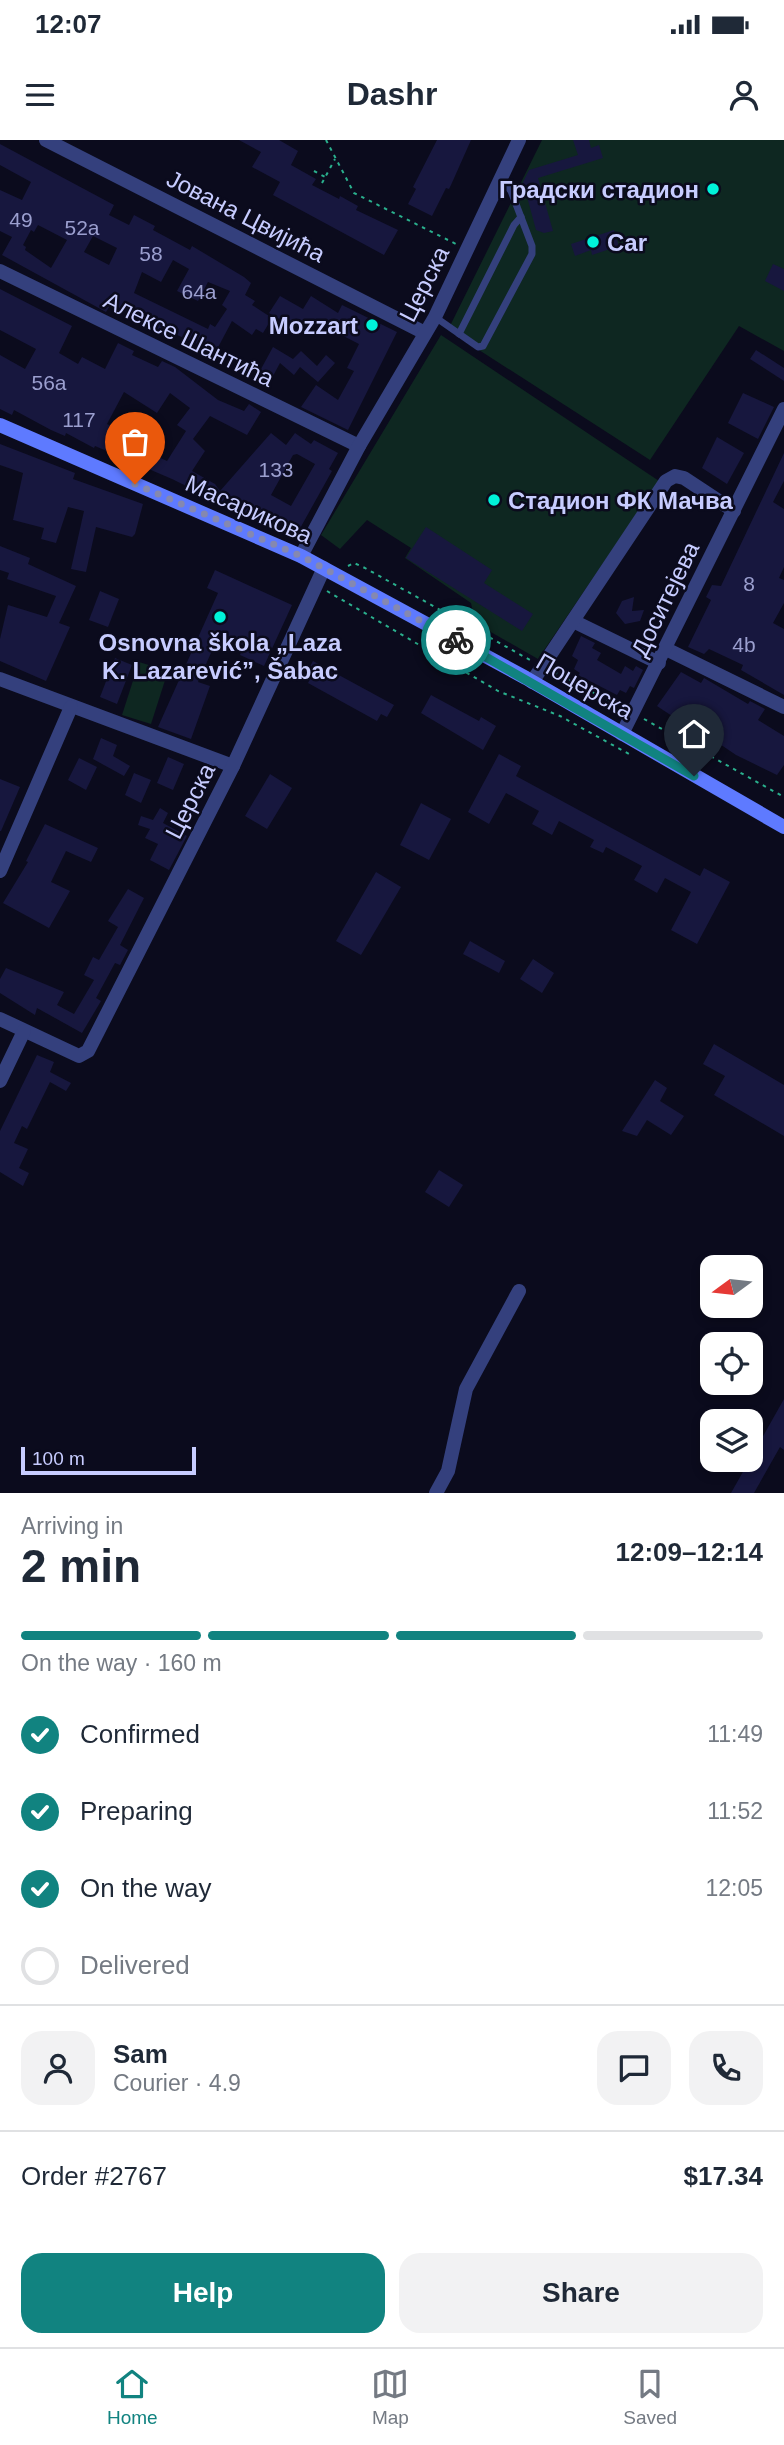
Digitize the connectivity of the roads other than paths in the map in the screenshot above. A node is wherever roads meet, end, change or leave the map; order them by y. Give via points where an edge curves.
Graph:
1 (46, 140) edge
2 (519, 140) edge
3 (501, 179) junction
4 (521, 217) junction
5 (0, 271) edge
6 (435, 317) junction
7 (425, 333) junction
8 (459, 334) junction
9 (784, 409) edge
10 (0, 425) edge
11 (359, 446) junction
12 (734, 511) junction
13 (301, 556) junction
14 (324, 568) junction
15 (573, 621) junction
16 (666, 649) junction
17 (659, 663) junction
18 (0, 679) edge
19 (532, 681) junction
20 (71, 707) junction
21 (784, 707) edge
22 (622, 734) junction
23 (233, 766) junction
24 (784, 827) edge
25 (3, 854) edge
26 (0, 871) edge
27 (0, 1019) edge
28 (24, 1031) junction
29 (0, 1081) edge
30 (519, 1292) dead end
31 (436, 1493) edge

1 - 7 street, Јована Цвијића
2 - 3 street, Церска
3 - 4 lane
3 - 6 street, Церска
4 - 8 lane
4 - 8 lane via 531,254 488,338 478,347
5 - 11 street, Алексе Шантића
6 - 7 street, Церска
6 - 8 lane
7 - 11 street, Церска
9 - 12 street, Доситејева
10 - 13 main road, Масарикова
11 - 13 street, Церска
12 - 15 street via 684,478 669,478
12 - 16 street, Доситејева
13 - 14 main road, Масарикова
14 - 19 main road, Поцерска
14 - 23 street, Церска
15 - 17 street
15 - 19 street
16 - 17 street, Доситејева
16 - 21 street
17 - 22 street, Доситејева
18 - 20 street
19 - 22 main road, Поцерска
20 - 23 street
20 - 25 street
22 - 24 main road, Поцерска
23 - 28 street, Церска via 88,1051 79,1056
25 - 26 street
27 - 28 street
28 - 29 street
30 - 31 street via 466,1389 448,1472

